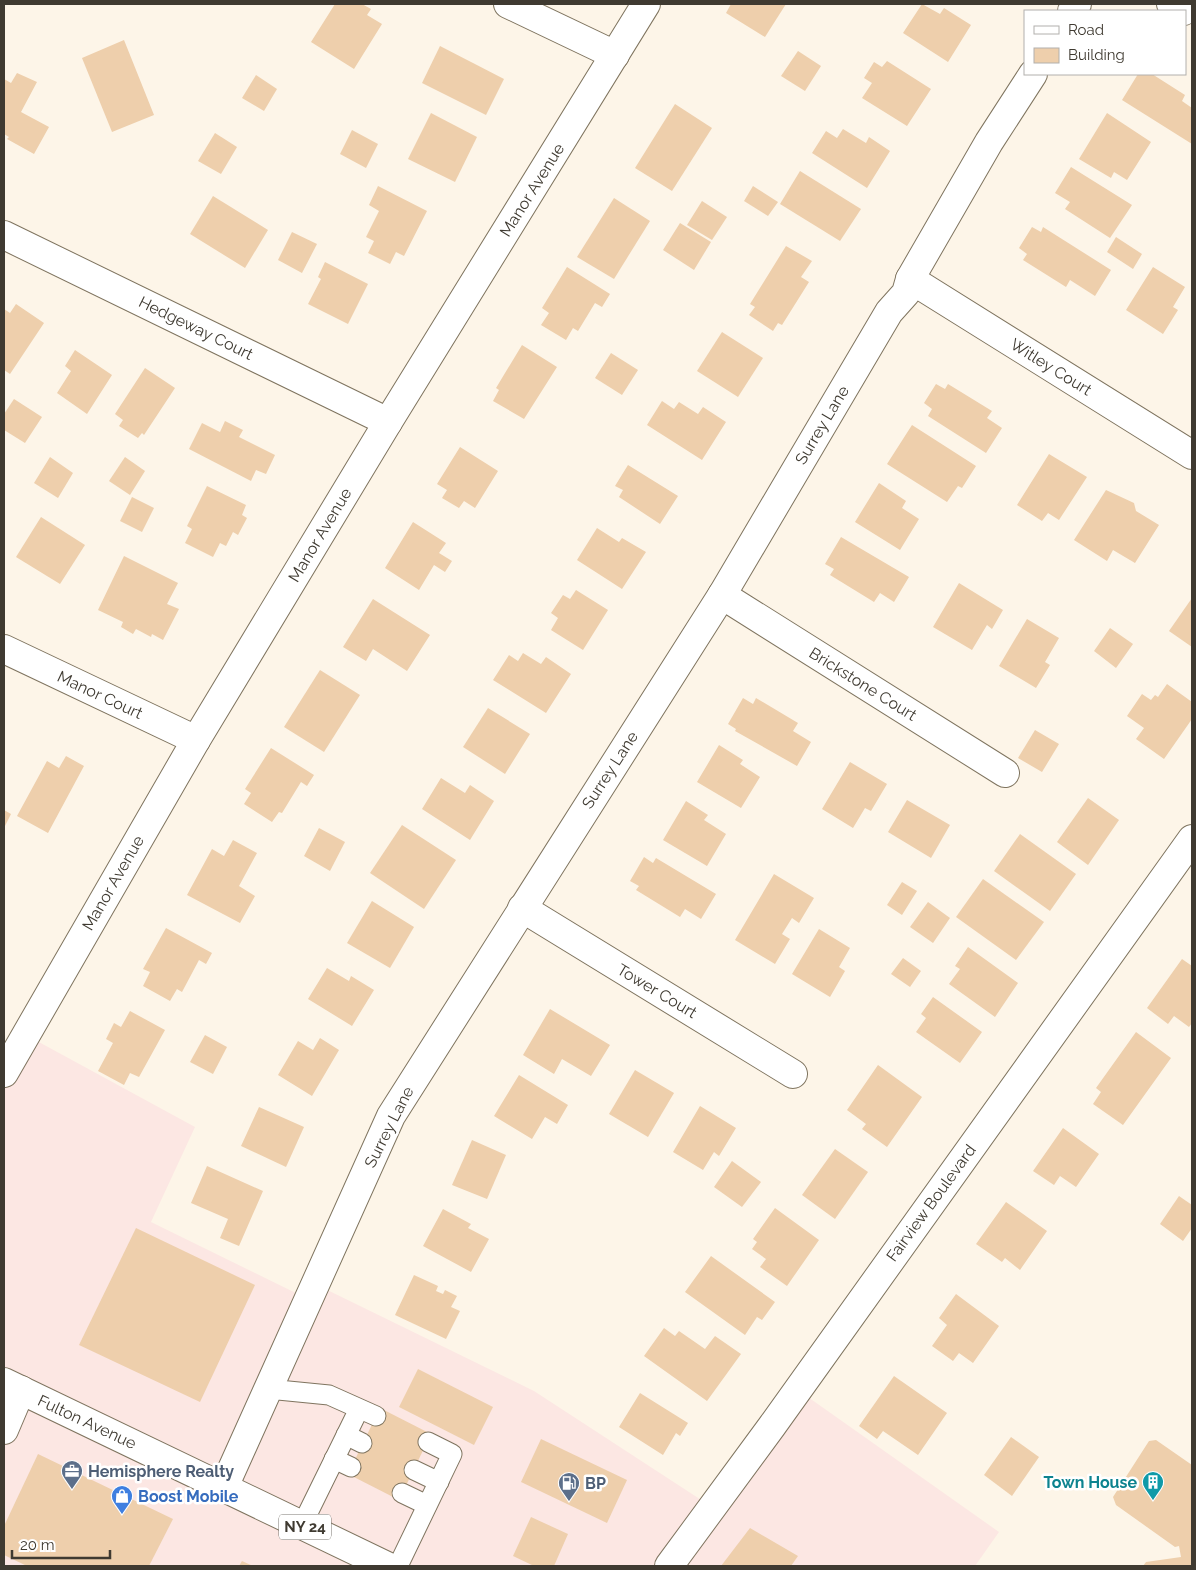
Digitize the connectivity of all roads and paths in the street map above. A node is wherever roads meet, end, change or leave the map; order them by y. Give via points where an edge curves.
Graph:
1 (508, 4) edge
2 (646, 4) edge
3 (615, 55) junction
4 (1032, 75) edge
5 (4, 235) edge
6 (910, 279) junction
7 (388, 422) junction
8 (1192, 455) edge
9 (722, 595) junction
10 (4, 649) edge
11 (196, 740) junction
12 (1005, 774) dead end
13 (1192, 839) edge
14 (522, 908) junction
15 (4, 1073) edge
16 (793, 1074) dead end
17 (12, 1386) edge
18 (268, 1389) junction
19 (358, 1409) junction
20 (376, 1416) dead end
21 (4, 1430) edge
22 (428, 1442) dead end
23 (414, 1470) dead end
24 (439, 1482) junction
25 (224, 1487) junction
26 (402, 1493) dead end
27 (427, 1505) junction
28 (302, 1525) junction
29 (387, 1566) edge
30 (398, 1566) edge
31 (669, 1566) edge

1 - 3 street
2 - 3 street, Manor Avenue
3 - 7 street, Manor Avenue
4 - 6 street, Surrey Lane
5 - 7 street, Hedgeway Court
6 - 8 street, Witley Court
6 - 9 street, Surrey Lane via 906,293 889,312
7 - 11 street, Manor Avenue
9 - 12 street, Brickstone Court
9 - 14 street, Surrey Lane
10 - 11 street, Manor Court
11 - 15 street, Manor Avenue
13 - 31 street, Fairview Boulevard
14 - 16 street, Tower Court
14 - 18 street, Surrey Lane via 391,1116
17 - 21 street
17 - 25 street, Fulton Avenue / NY 24
18 - 19 lane via 329,1395
18 - 25 street, Surrey Lane
19 - 20 lane
19 - 28 lane via 354,1439
22 - 24 lane via 452,1454
23 - 24 lane
24 - 27 lane
25 - 28 street, Fulton Avenue / NY 24
26 - 27 lane
27 - 30 lane
28 - 29 street, Fulton Avenue / NY 24

